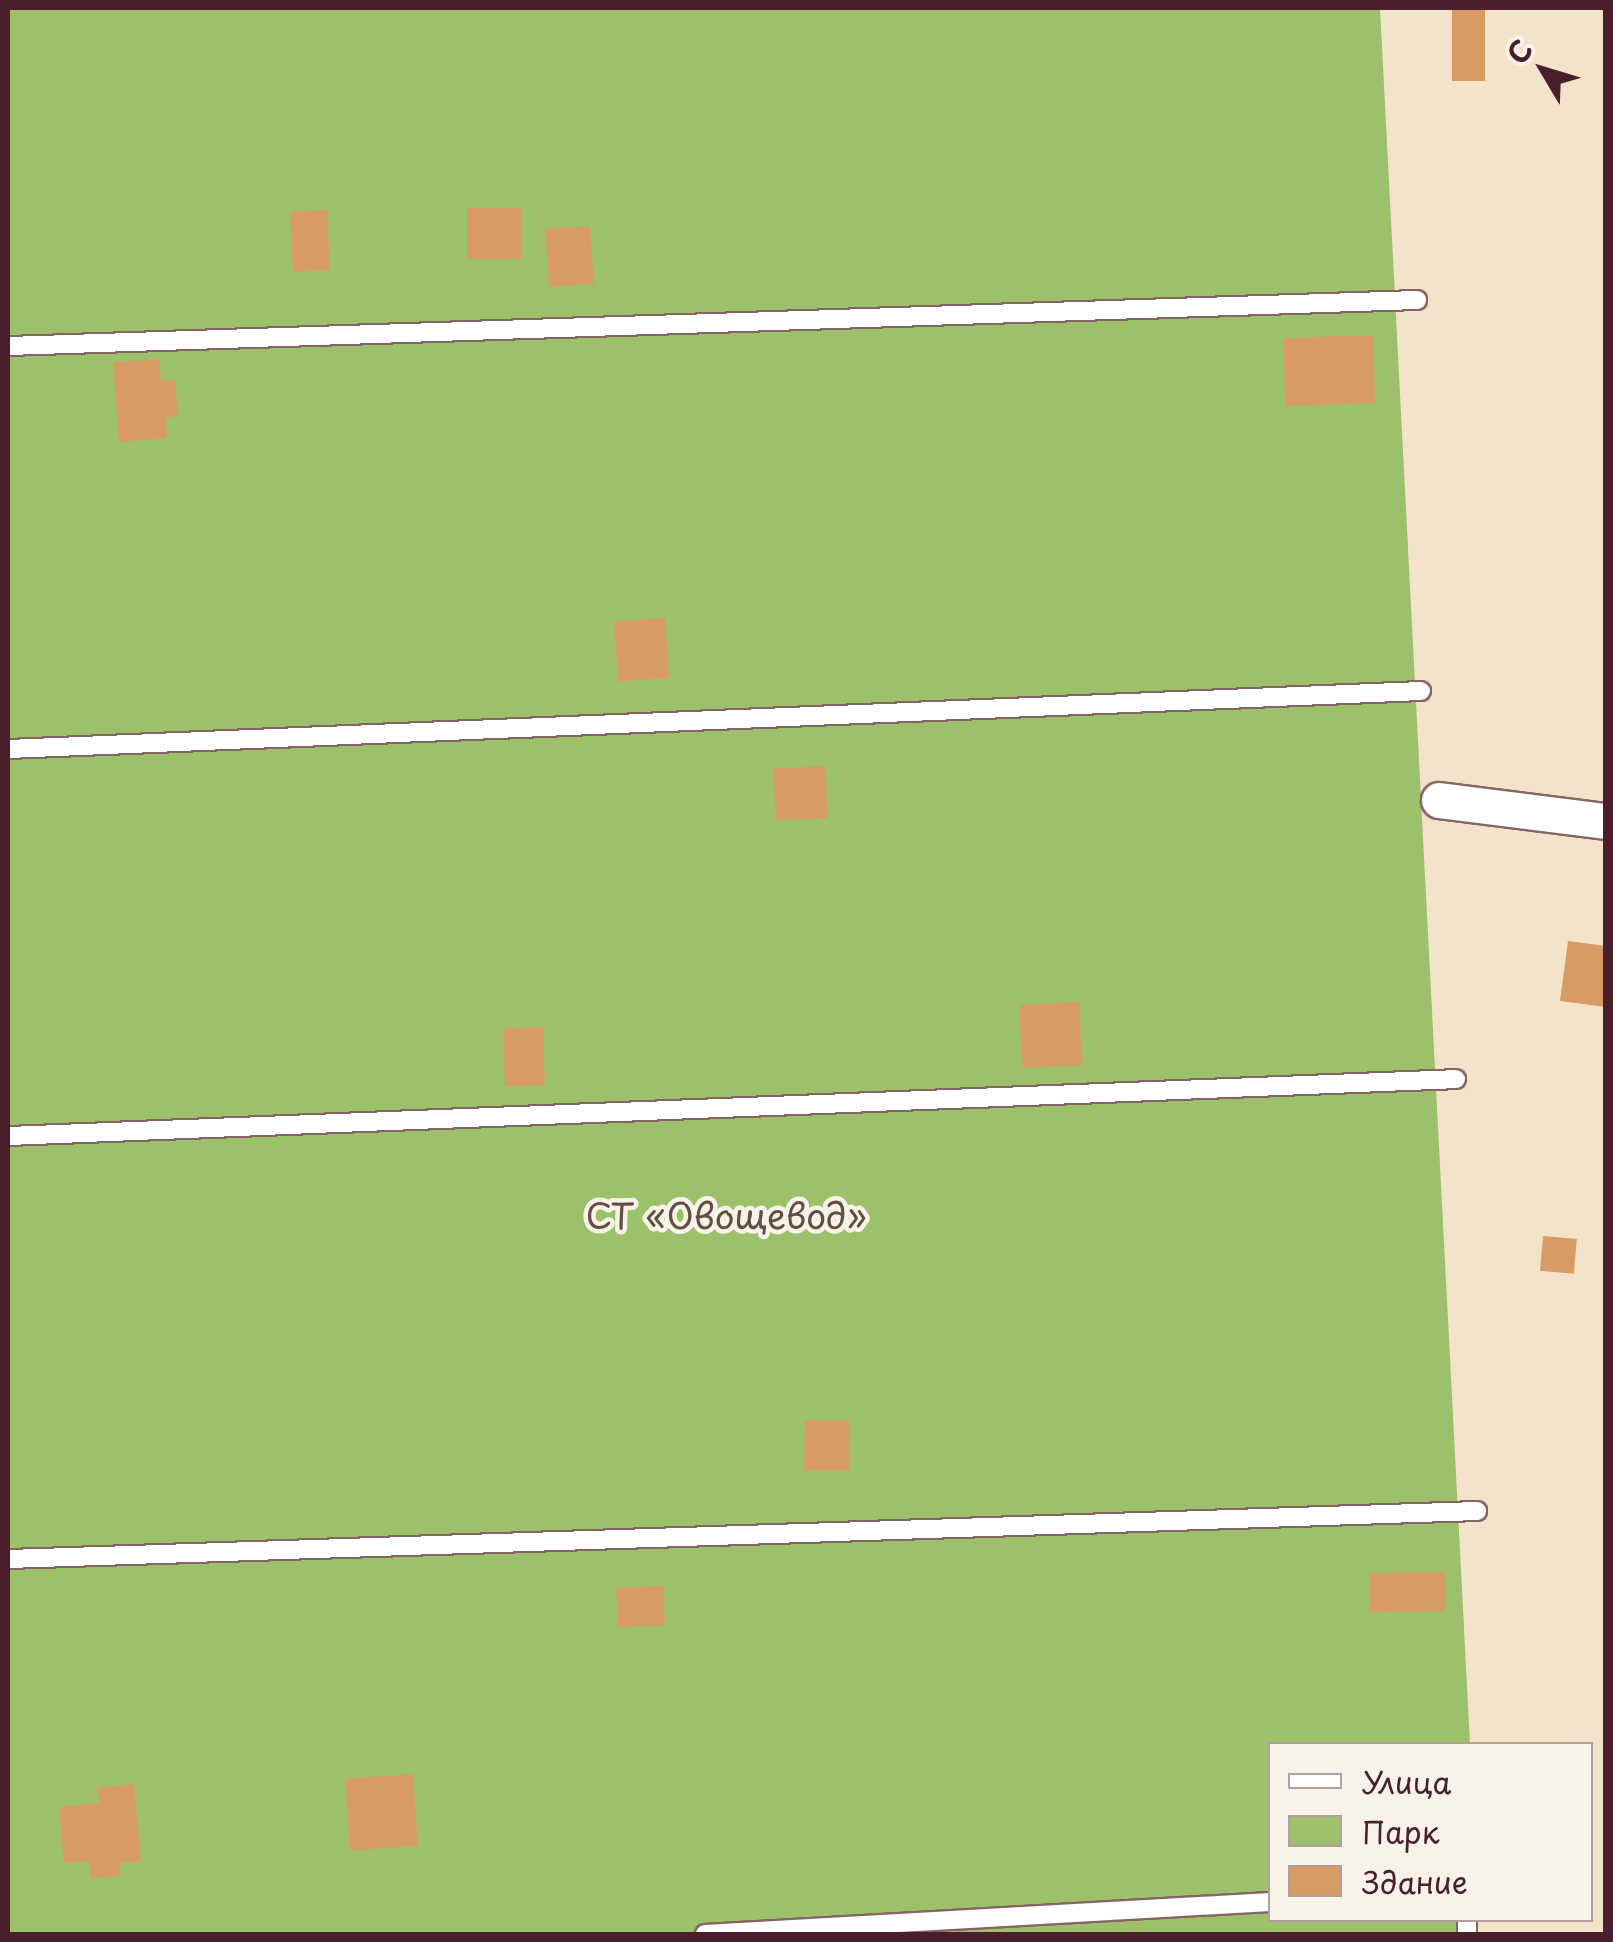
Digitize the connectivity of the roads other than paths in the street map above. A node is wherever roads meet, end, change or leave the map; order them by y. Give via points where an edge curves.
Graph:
1 (1417, 300) dead end
2 (8, 346) edge
3 (1422, 690) dead end
4 (8, 749) edge
5 (1439, 800) dead end
6 (1606, 822) edge
7 (1456, 1079) dead end
8 (8, 1136) edge
9 (1476, 1511) dead end
10 (8, 1559) edge
11 (1268, 1902) edge
12 (706, 1934) edge

1 - 2 lane
3 - 4 lane
5 - 6 street
7 - 8 lane
9 - 10 lane
11 - 12 lane

